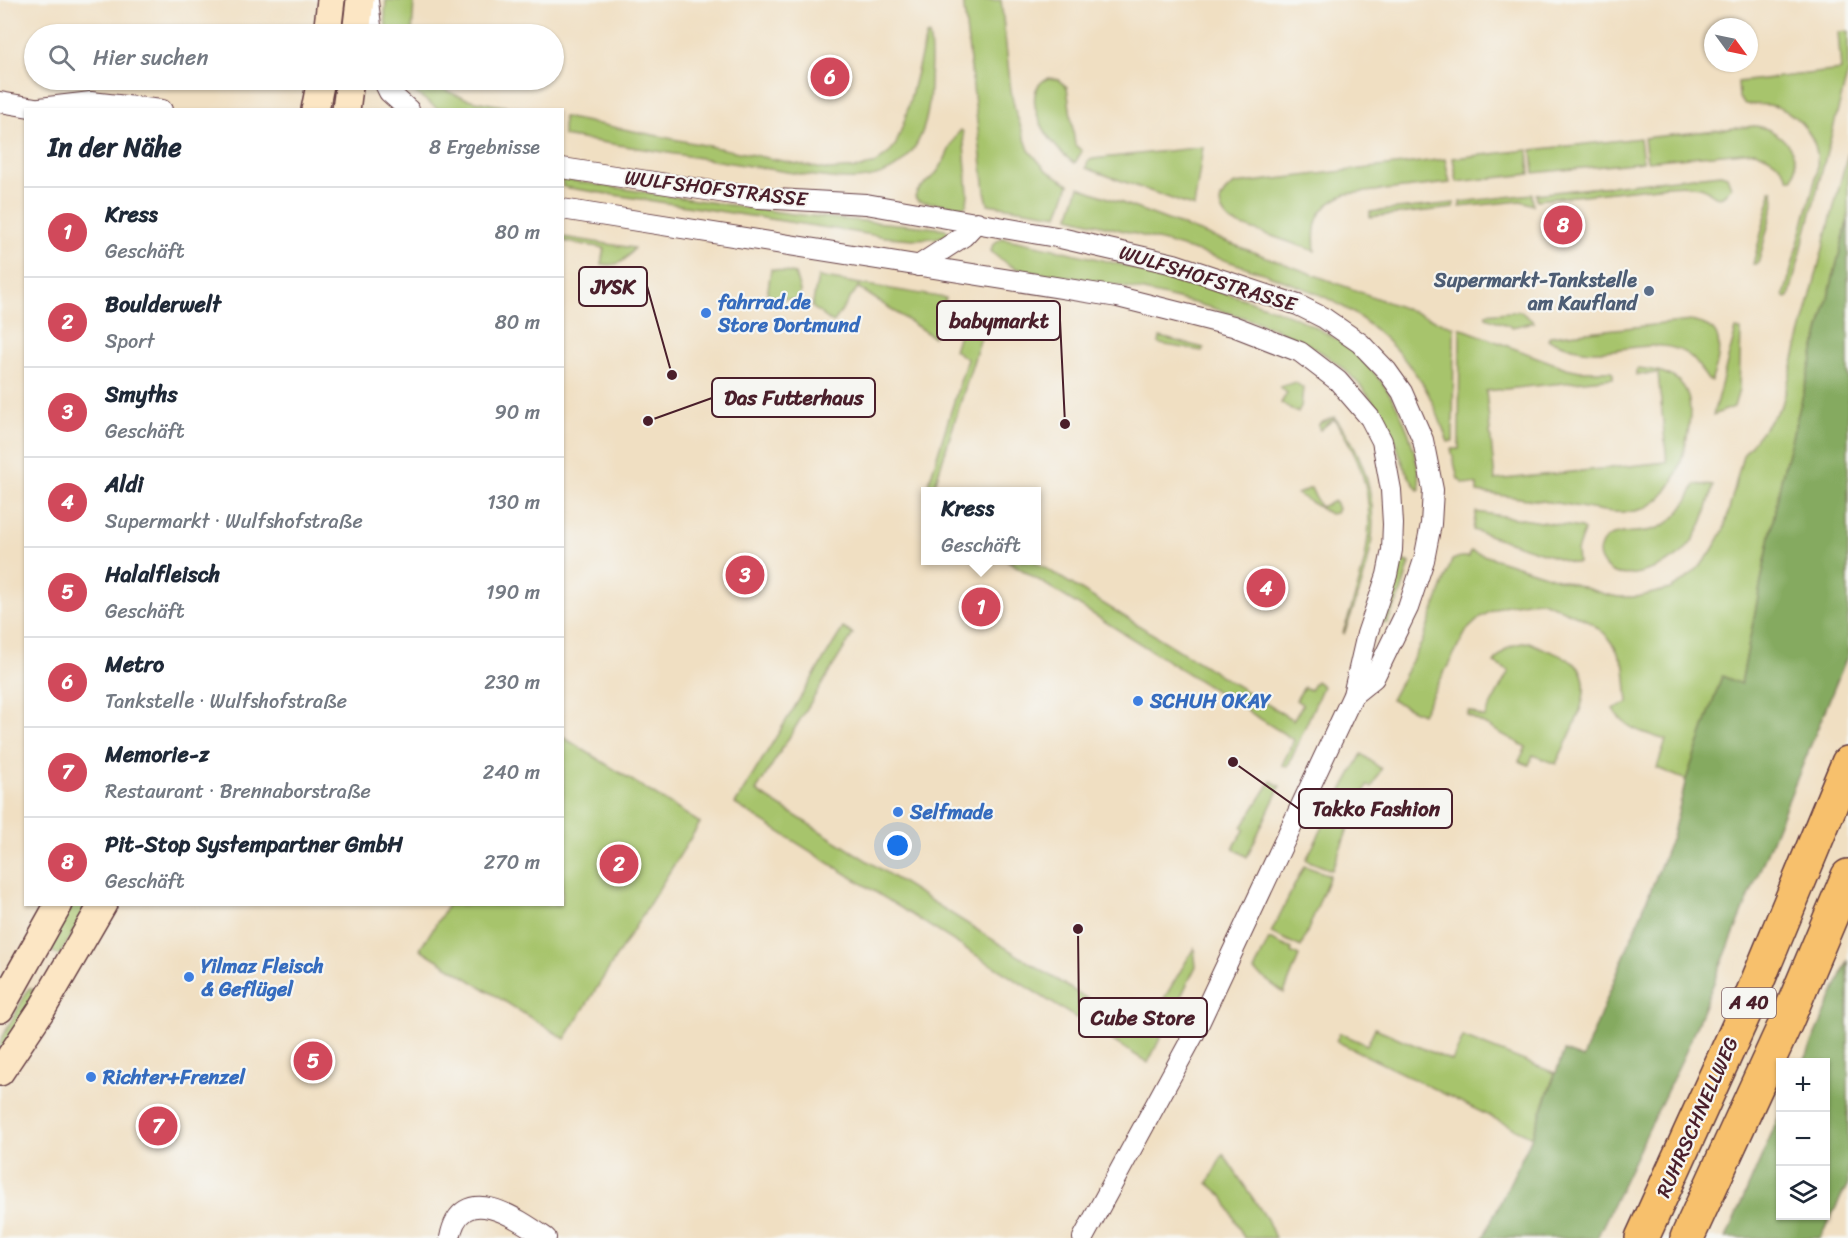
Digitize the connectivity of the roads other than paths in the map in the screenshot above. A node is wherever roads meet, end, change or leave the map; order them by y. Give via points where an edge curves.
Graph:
1 (331, 0) edge
2 (360, 0) edge
3 (368, 0) edge
4 (328, 24) edge
5 (357, 24) edge
6 (371, 24) edge
7 (319, 90) edge
8 (349, 90) edge
9 (387, 90) edge
10 (0, 102) edge
11 (38, 108) edge
12 (51, 108) edge
13 (144, 108) edge
14 (315, 108) edge
15 (346, 108) edge
16 (407, 108) edge
17 (564, 168) edge
18 (564, 209) edge
19 (977, 222) junction
20 (918, 266) junction
21 (1353, 695) junction
22 (1848, 763) edge
23 (1848, 876) edge
24 (58, 906) edge
25 (102, 906) edge
26 (29, 959) junction
27 (59, 980) junction
28 (0, 1008) edge
29 (0, 1072) edge
30 (450, 1238) edge
31 (546, 1238) edge
32 (1083, 1238) edge
33 (1642, 1238) edge
34 (1687, 1238) edge

1 - 4 main road
2 - 5 main road
3 - 6 street
7 - 14 main road
8 - 15 main road
9 - 16 street
10 - 11 street
12 - 13 street via 92,102
17 - 19 street, WULFSHOFSTRASSE via 759,198 866,204
18 - 20 street, WULFSHOFSTRASSE
19 - 20 street via 964,236
19 - 21 street, WULFSHOFSTRASSE via 1174,264 1298,305 1360,343 1387,371 1402,392 1423,440 1433,490 1431,524 1408,608 1374,678
20 - 21 street, WULFSHOFSTRASSE via 1118,297 1233,326 1300,352 1338,381 1370,418 1382,441 1393,524 1387,574 1367,634
21 - 32 street, WULFSHOFSTRASSE via 1194,1034
22 - 33 highway, RUHRSCHNELLWEG / A 40 via 1749,1004
23 - 34 highway, RUHRSCHNELLWEG / A 40 via 1783,1030
24 - 26 main road
25 - 27 main road
26 - 27 main road
26 - 28 main road
27 - 29 main road
30 - 31 street via 456,1219 464,1211 478,1207 495,1208

